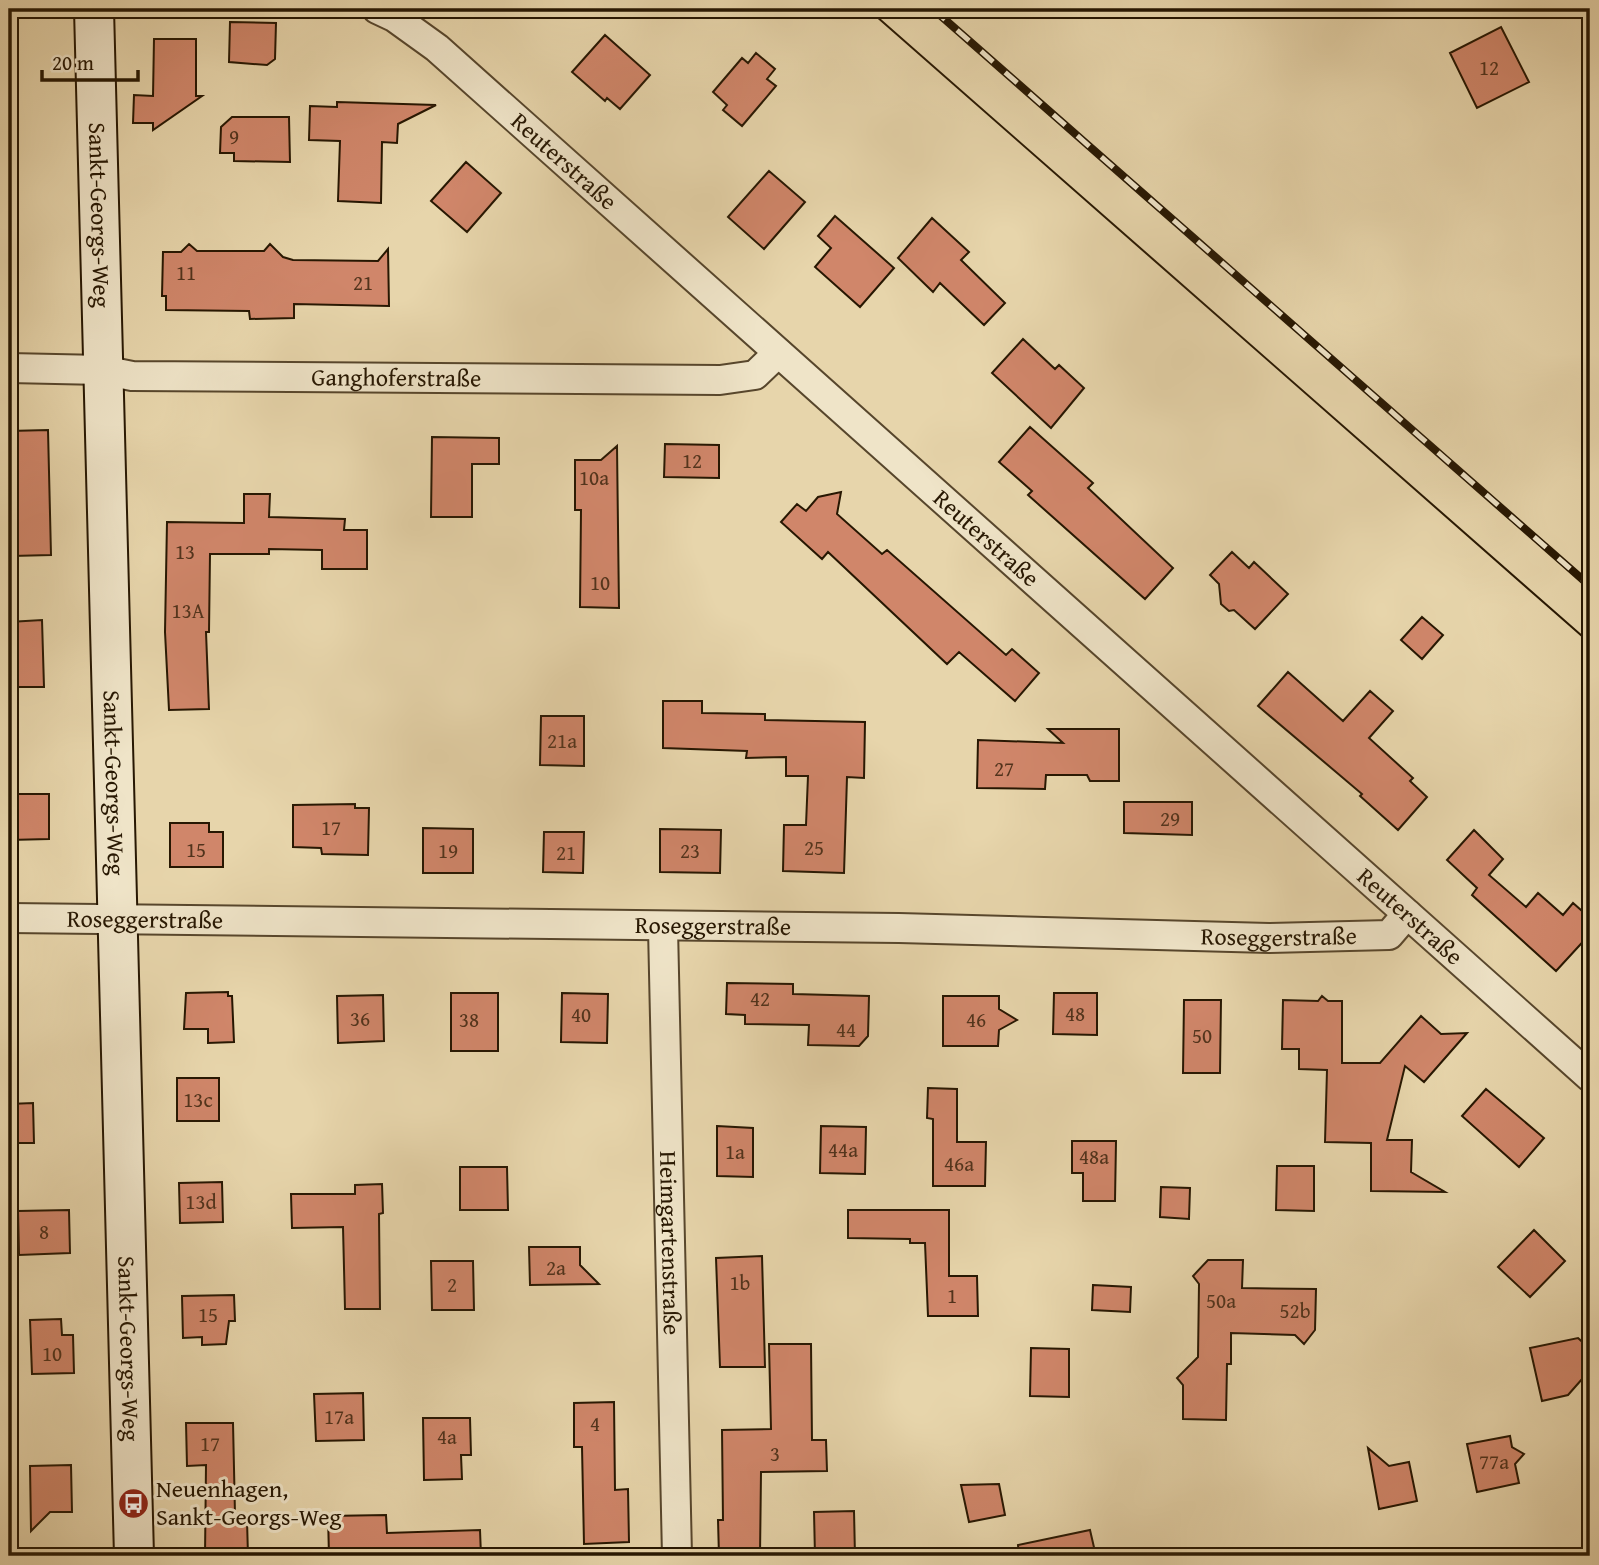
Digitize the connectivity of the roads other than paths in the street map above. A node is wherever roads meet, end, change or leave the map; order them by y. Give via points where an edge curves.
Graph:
1 (94, 9) edge
2 (377, 9) edge
3 (778, 353) junction
4 (9, 369) edge
5 (102, 370) junction
6 (1407, 914) junction
7 (9, 918) edge
8 (117, 919) junction
9 (663, 928) junction
10 (1590, 1077) edge
11 (134, 1556) edge
12 (677, 1556) edge

1 - 5 street, Sankt-Georgs-Weg
2 - 3 street, Reuterstraße via 437,48
3 - 5 street, Ganghoferstraße via 755,375 720,380 132,376
3 - 6 street, Reuterstraße
4 - 5 street, Ganghoferstraße
5 - 8 street, Sankt-Georgs-Weg
6 - 9 street, Roseggerstraße via 1389,935 1371,937
6 - 10 street, Reuterstraße
7 - 8 street, Roseggerstraße
8 - 9 street, Roseggerstraße
8 - 11 street, Sankt-Georgs-Weg
9 - 12 street, Heimgartenstraße

